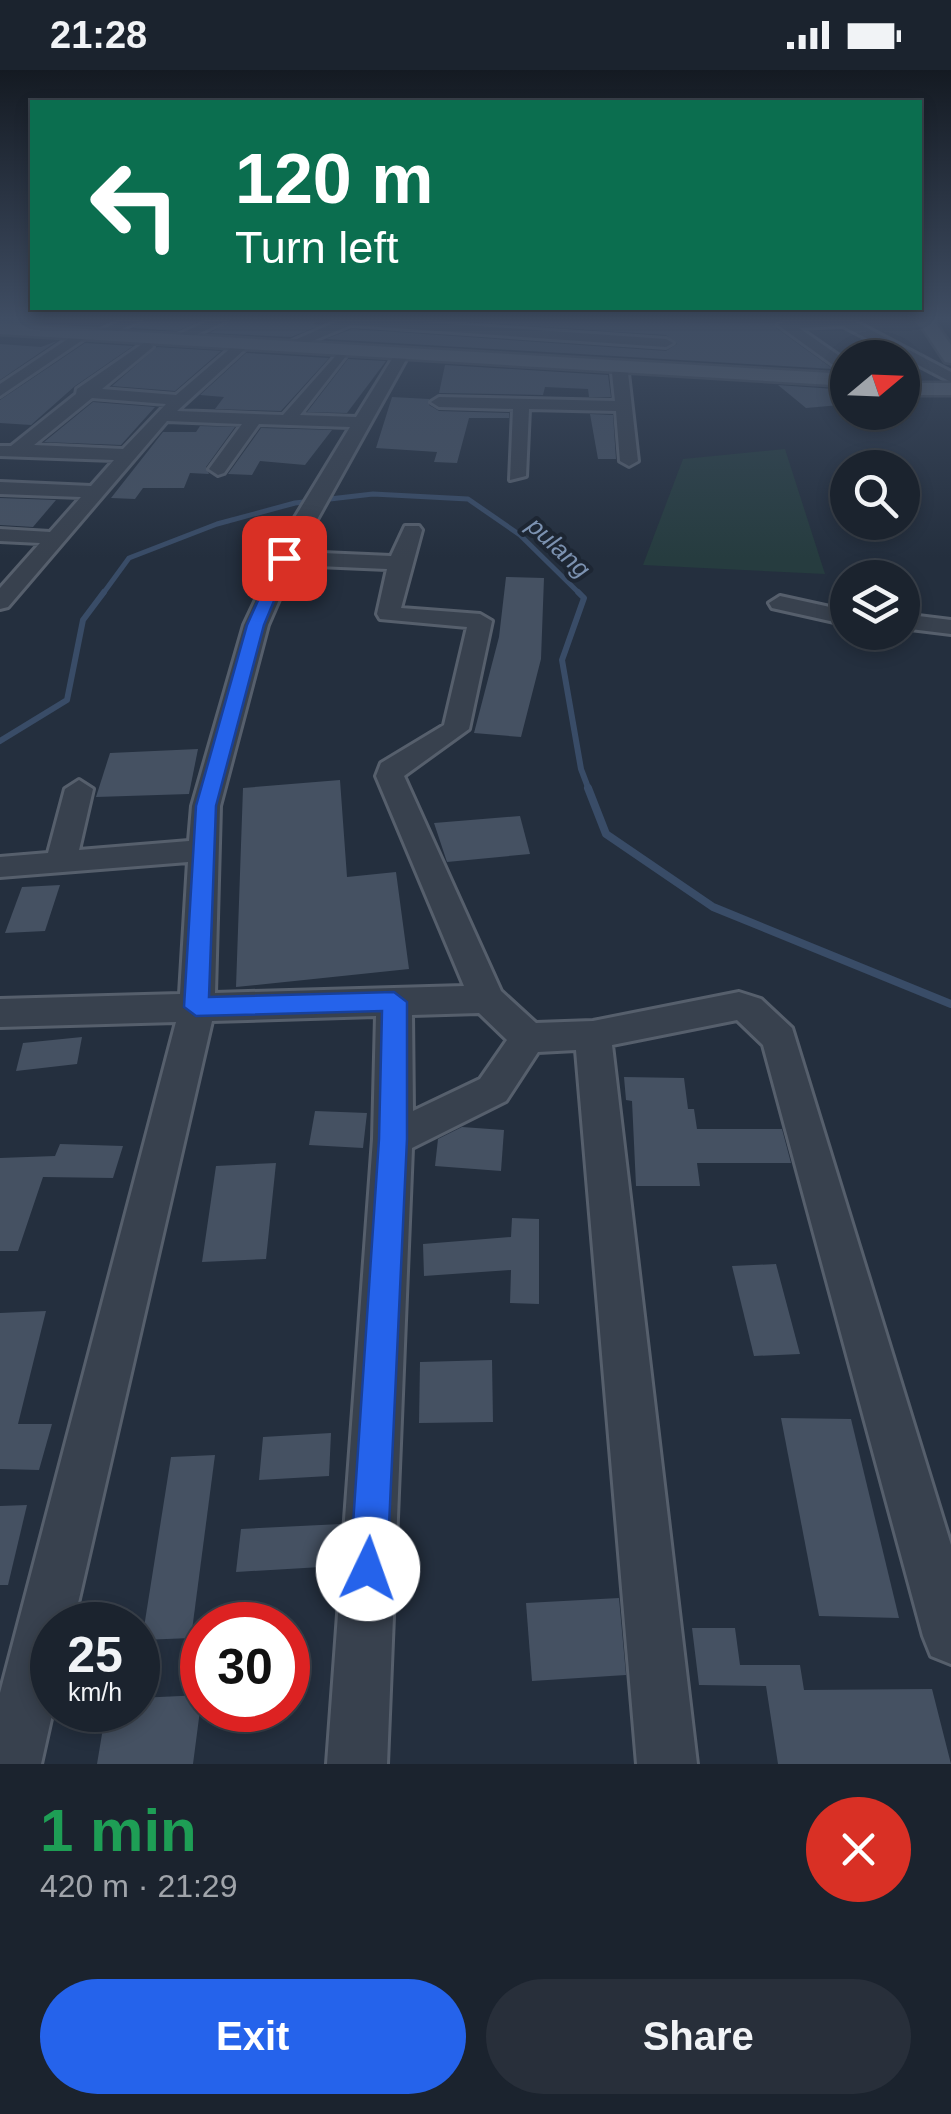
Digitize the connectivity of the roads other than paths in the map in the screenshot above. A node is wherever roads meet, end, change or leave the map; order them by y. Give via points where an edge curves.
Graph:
1 (74, 400) edge
2 (181, 400) edge
3 (304, 400) edge
4 (374, 400) edge
5 (620, 400) edge
6 (439, 402) dead end
7 (521, 406) junction
8 (620, 406) junction
9 (162, 416) junction
10 (254, 419) junction
11 (288, 420) junction
12 (361, 422) junction
13 (9, 450) edge
14 (128, 455) junction
15 (628, 461) dead end
16 (218, 469) dead end
17 (517, 476) dead end
18 (0, 488) edge
19 (95, 492) junction
20 (412, 530) dead end
21 (0, 535) edge
22 (56, 538) junction
23 (284, 558) junction
24 (398, 563) junction
25 (4, 593) edge
26 (780, 603) dead end
27 (830, 614) edge
28 (920, 623) edge
29 (951, 627) edge
30 (78, 788) dead end
31 (206, 850) junction
32 (60, 864) junction
33 (0, 868) edge
34 (486, 999) junction
35 (394, 1002) junction
36 (196, 1007) junction
37 (0, 1013) edge
38 (593, 1035) junction
39 (528, 1038) junction
40 (393, 1139) junction
41 (951, 1636) edge
42 (11, 1764) edge
43 (357, 1764) edge
44 (667, 1764) edge

1 - 13 street
2 - 9 street
3 - 11 street
4 - 12 street
5 - 8 street
6 - 7 street
7 - 8 street
7 - 17 street
8 - 15 street
9 - 10 street
9 - 14 street
10 - 11 street
10 - 16 street
11 - 12 street
12 - 23 street
13 - 14 street
14 - 19 street
18 - 19 street
19 - 22 street
20 - 24 street
21 - 22 street
22 - 25 street
23 - 24 street
23 - 31 street via 256,625 206,806
24 - 34 street via 388,614 480,621 456,729 391,769 390,776
26 - 27 street
28 - 29 street
30 - 32 street
31 - 32 street
31 - 36 street
32 - 33 street
34 - 35 street
34 - 39 street
35 - 36 street
35 - 40 street
36 - 37 street
36 - 42 street
38 - 39 street
38 - 41 street via 739,1006 779,1038
38 - 44 street
39 - 40 street via 493,1090
40 - 43 street

